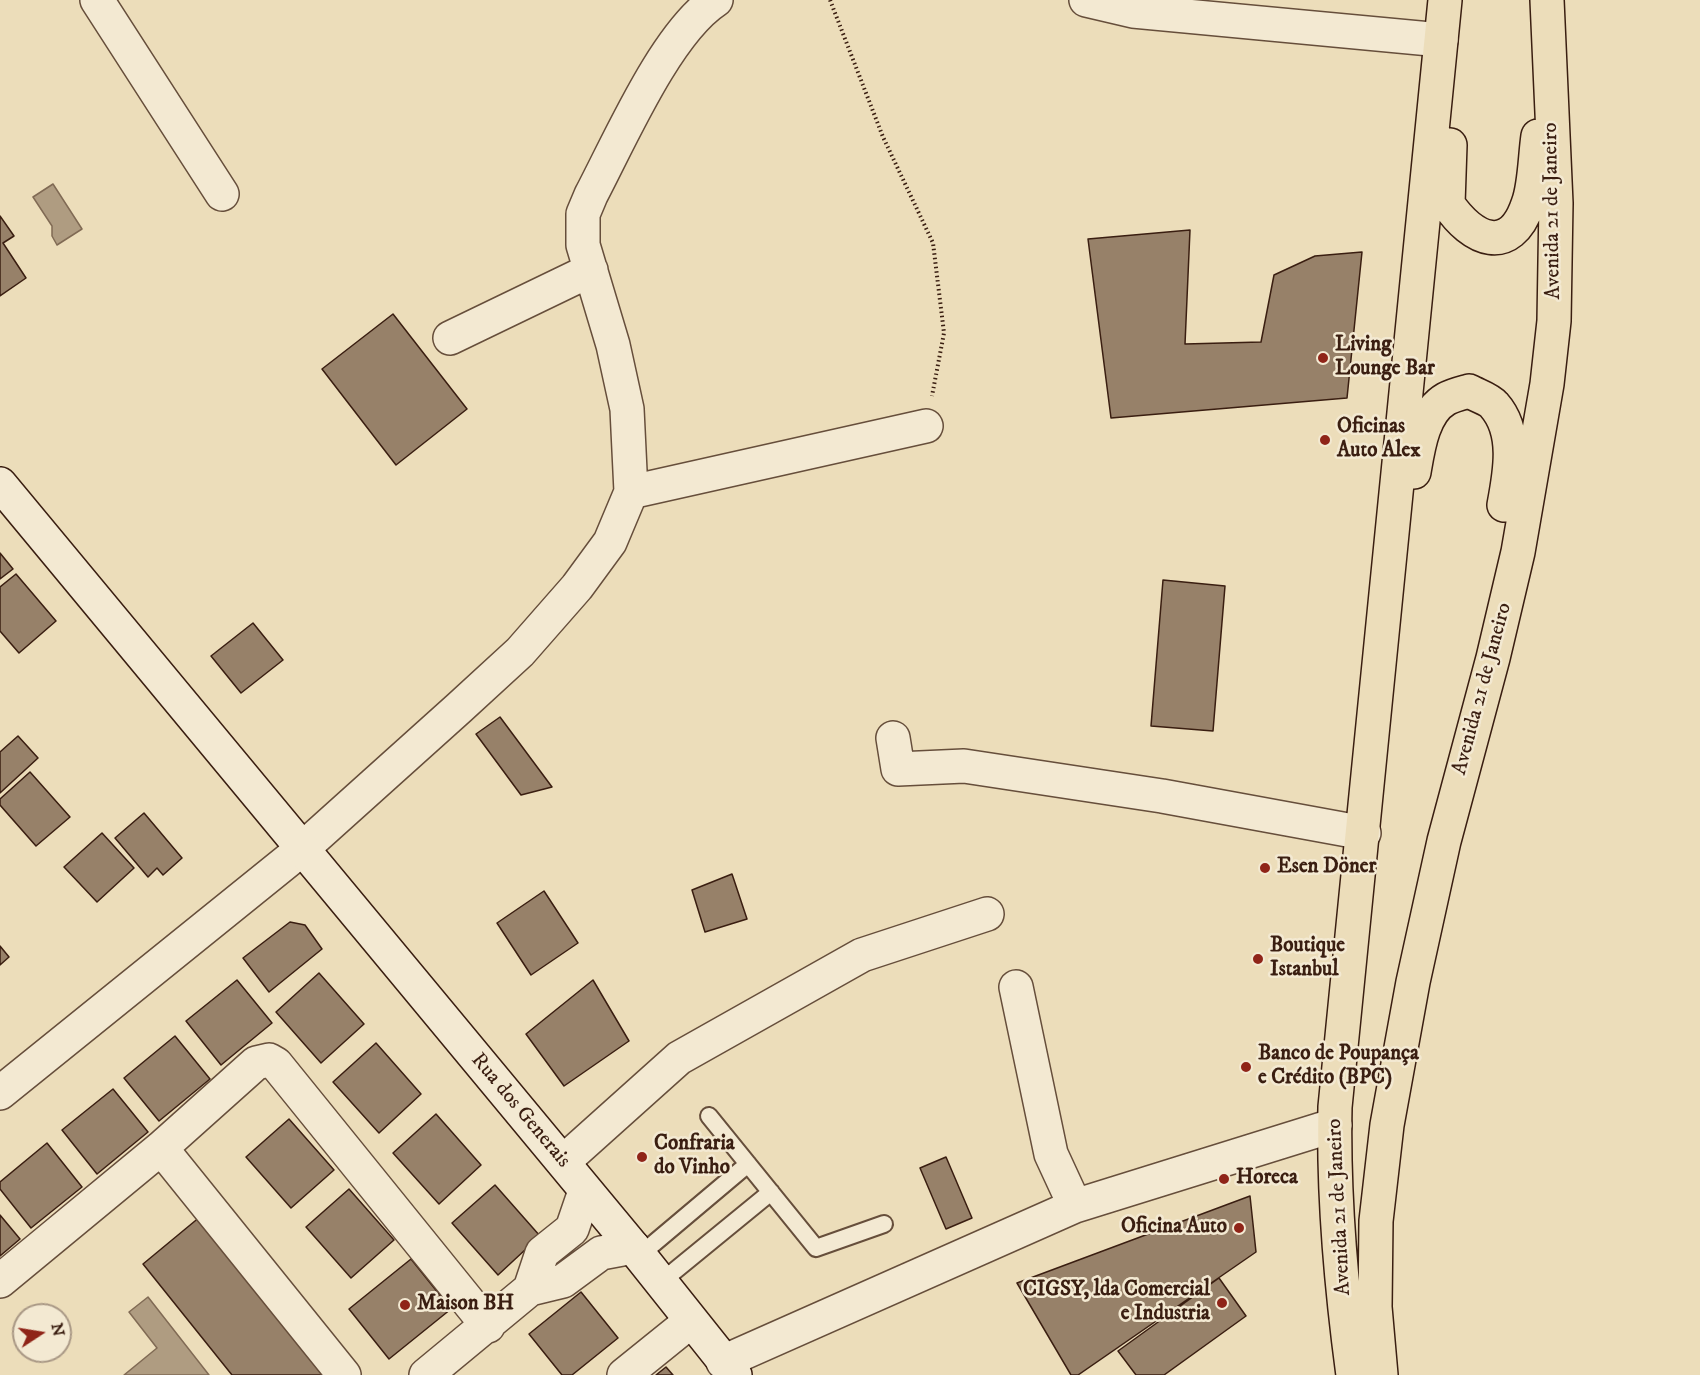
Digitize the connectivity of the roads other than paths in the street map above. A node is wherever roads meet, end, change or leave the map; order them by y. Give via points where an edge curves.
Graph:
1 (97, 0) edge
2 (716, 0) edge
3 (1086, 0) edge
4 (1445, 0) edge
5 (1462, 0) edge
6 (1537, 0) edge
7 (1547, 0) edge
8 (1441, 40) junction
9 (222, 194) dead end
10 (591, 270) junction
11 (450, 338) dead end
12 (926, 426) road end
13 (0, 484) edge
14 (632, 492) junction
15 (893, 738) dead end
16 (1368, 793) junction
17 (1452, 802) junction
18 (1364, 833) junction
19 (302, 850) junction
20 (987, 914) dead end
21 (1016, 987) dead end
22 (4, 1083) edge
23 (709, 1116) dead end
24 (1335, 1125) junction
25 (161, 1148) junction
26 (563, 1162) junction
27 (748, 1164) junction
28 (585, 1191) junction
29 (771, 1192) junction
30 (1075, 1206) junction
31 (884, 1224) dead end
32 (637, 1251) junction
33 (540, 1257) junction
34 (0, 1281) edge
35 (563, 1281) junction
36 (660, 1282) junction
37 (530, 1288) junction
38 (691, 1320) junction
39 (488, 1326) junction
40 (729, 1368) edge
41 (344, 1375) edge
42 (426, 1375) edge
43 (624, 1375) edge
44 (1353, 1375) edge
45 (1381, 1375) edge

1 - 9 street
2 - 10 street via 699,11 674,43 591,195 583,214
3 - 8 street via 1144,13
4 - 8 main road, Avenida 21 de Janeiro
5 - 6 main road via 1448,204 1471,231 1488,238 1505,236 1521,221 1529,203 1540,126
7 - 17 main road, Avenida 21 de Janeiro via 1556,203 1554,321 1547,384 1494,658
8 - 16 main road, Avenida 21 de Janeiro
10 - 11 street
10 - 14 street via 627,409
12 - 14 street
13 - 19 street, Rua dos Generais
14 - 19 street via 610,542 520,652
15 - 18 street via 898,769 964,766 1162,796
16 - 17 main road via 1419,446 1428,420 1445,399 1469,391 1494,404 1508,431 1511,460
16 - 18 main road, Avenida 21 de Janeiro
17 - 45 main road, Avenida 21 de Janeiro via 1387,1125 1376,1221 1375,1307
18 - 24 main road, Avenida 21 de Janeiro
19 - 22 street
19 - 26 street, Rua dos Generais
20 - 26 street via 862,955 680,1058
21 - 30 street via 1051,1154
23 - 27 lane
24 - 30 street
24 - 44 main road, Avenida 21 de Janeiro via 1341,1284
25 - 34 street
25 - 39 street via 256,1063 269,1060
25 - 41 street
26 - 28 street, Rua dos Generais
27 - 29 lane
27 - 32 lane
28 - 32 street, Rua dos Generais
28 - 33 street via 572,1229
29 - 31 lane via 816,1248
29 - 36 lane
30 - 40 street
32 - 35 street via 593,1257
32 - 36 street, Rua dos Generais
33 - 35 street via 548,1275
33 - 37 street
35 - 37 street
36 - 38 street, Rua dos Generais
37 - 39 street
38 - 40 street, Rua dos Generais
38 - 43 street
39 - 42 street

